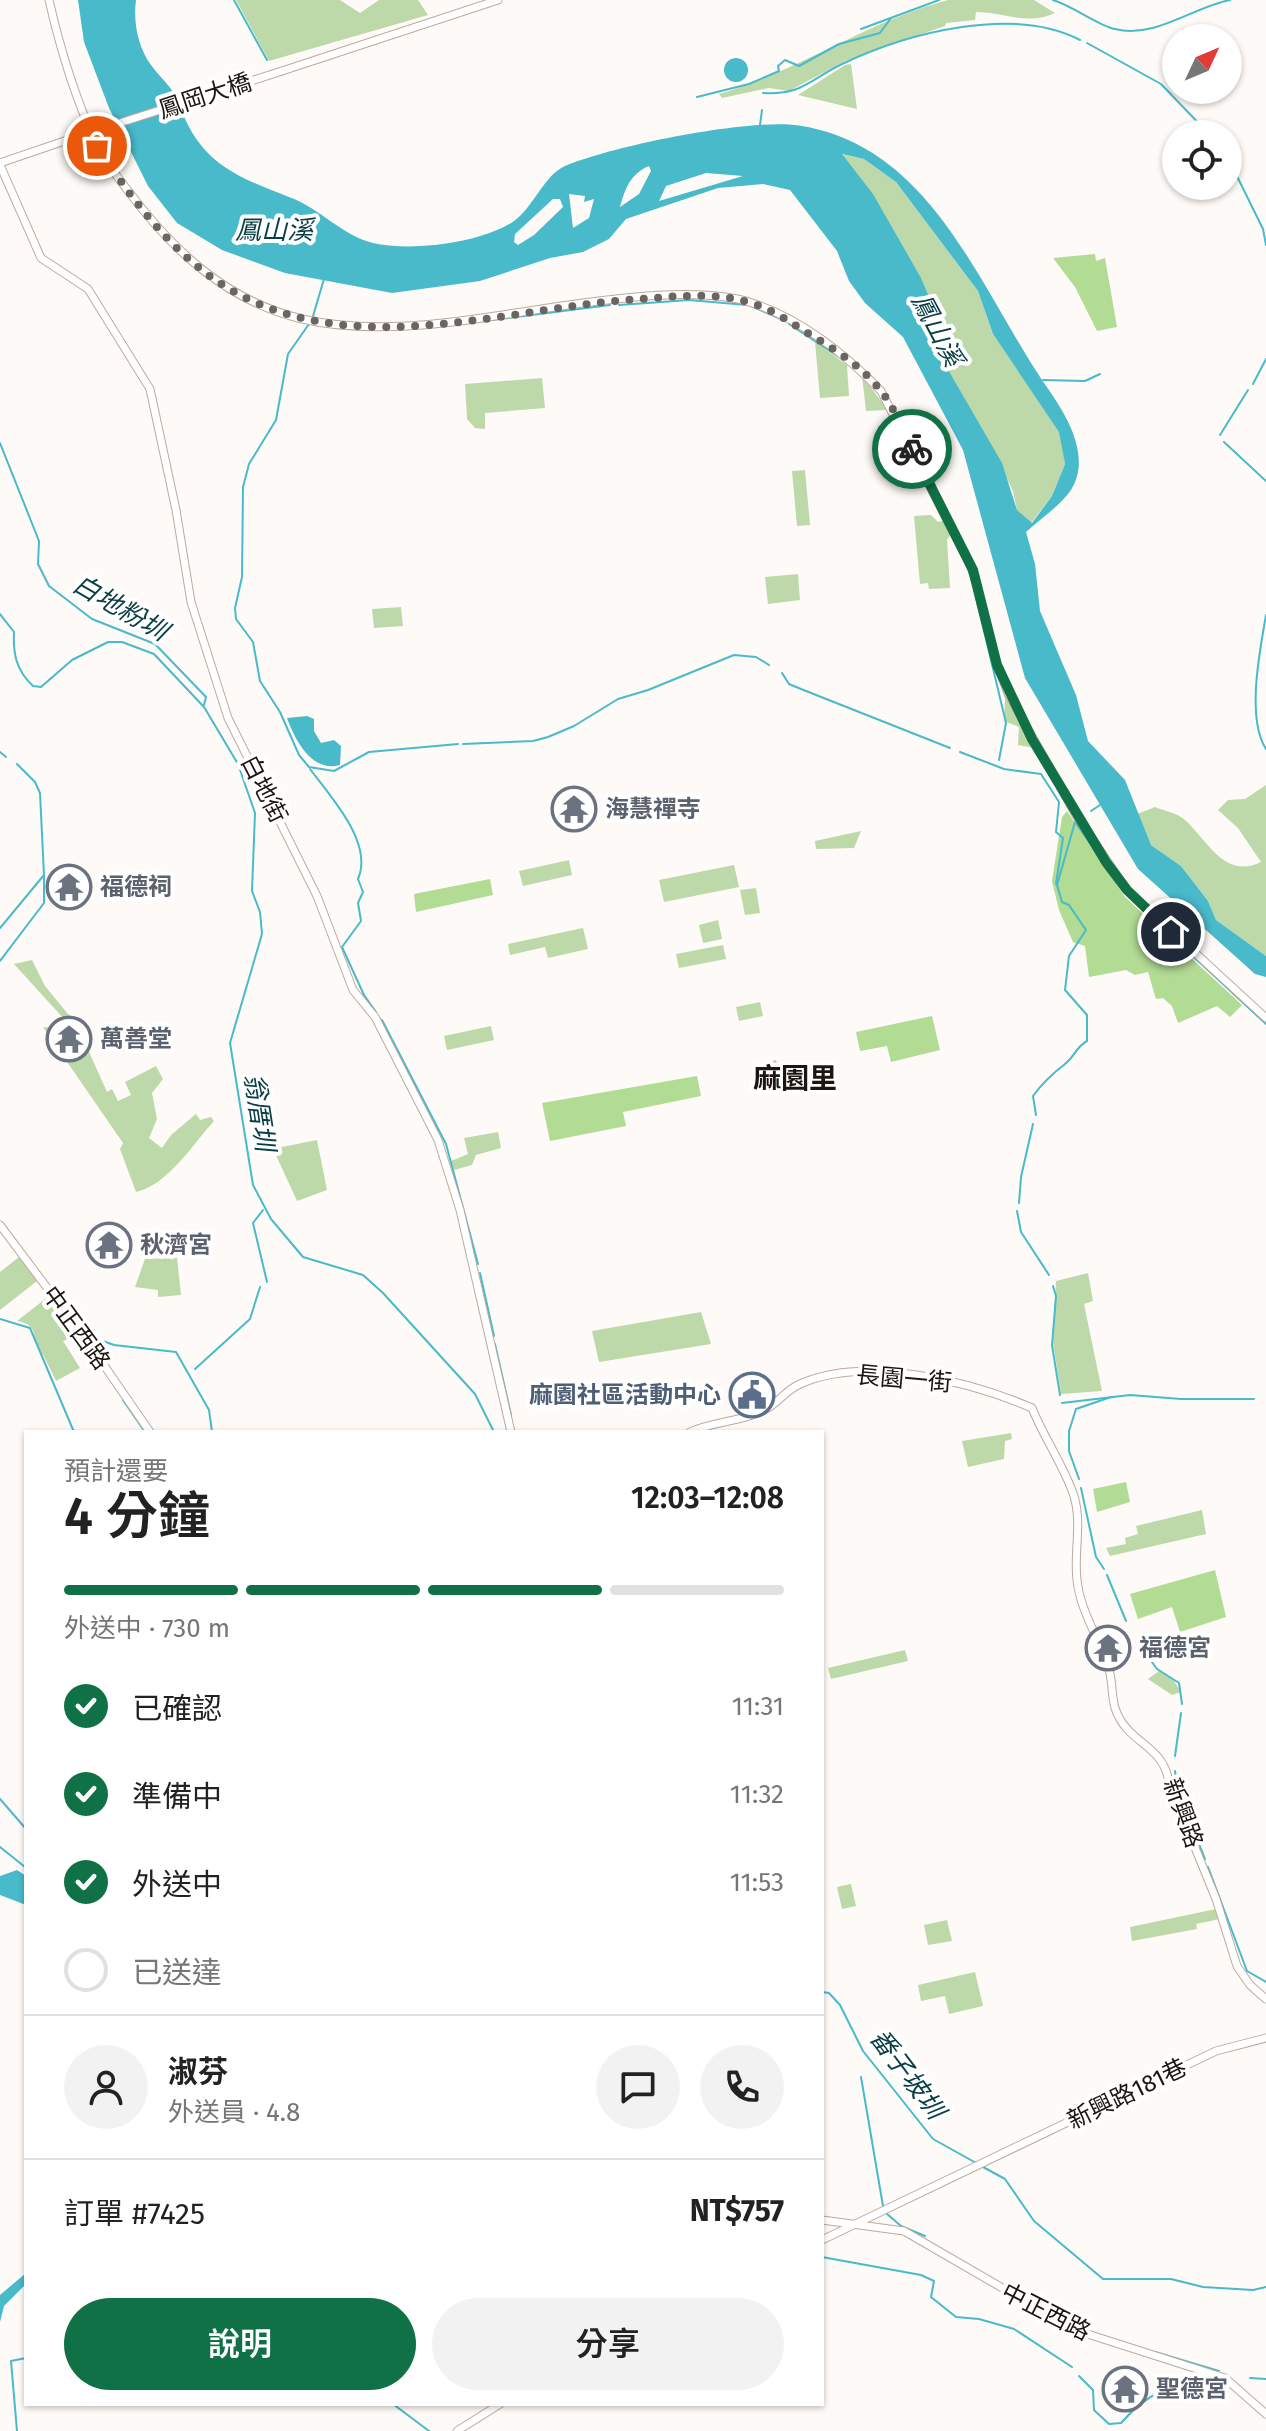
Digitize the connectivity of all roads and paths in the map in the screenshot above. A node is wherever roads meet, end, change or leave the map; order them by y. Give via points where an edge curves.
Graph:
1 (49, 0) edge
2 (498, 0) edge
3 (0, 164) edge
4 (1266, 1018) edge
5 (0, 1225) edge
6 (1032, 1408) joint
7 (149, 1430) edge
8 (511, 1430) edge
9 (697, 1430) edge
10 (1266, 1999) edge
11 (1266, 2038) edge
12 (824, 2220) edge
13 (854, 2224) junction
14 (824, 2239) edge
15 (497, 2406) edge
16 (1266, 2414) edge
17 (457, 2431) edge

1 - 4 street via 97,146 142,210 192,263 258,304 342,325 416,324 614,300 698,296 751,303 828,345 881,391 894,414 973,570 997,665 1049,769 1127,890
2 - 3 street, 鳳岡大橋, bridge
3 - 8 street, 白地街 via 41,258 88,289 150,389 191,602 228,718 317,896 353,990 375,1017 433,1126 460,1210
5 - 7 street, 中正西路
6 - 9 street, 長園一街 via 958,1383 887,1373 842,1374 802,1383 764,1411
6 - 10 street, 新興路 via 1074,1497 1078,1585 1109,1667 1115,1707 1140,1743 1167,1767 1237,1966
11 - 13 street, 新興路181巷 via 1216,2051
12 - 13 street, 中正西路
13 - 14 street, 新興路181巷
13 - 16 street, 中正西路 via 904,2231 1075,2330 1225,2378
15 - 17 street

